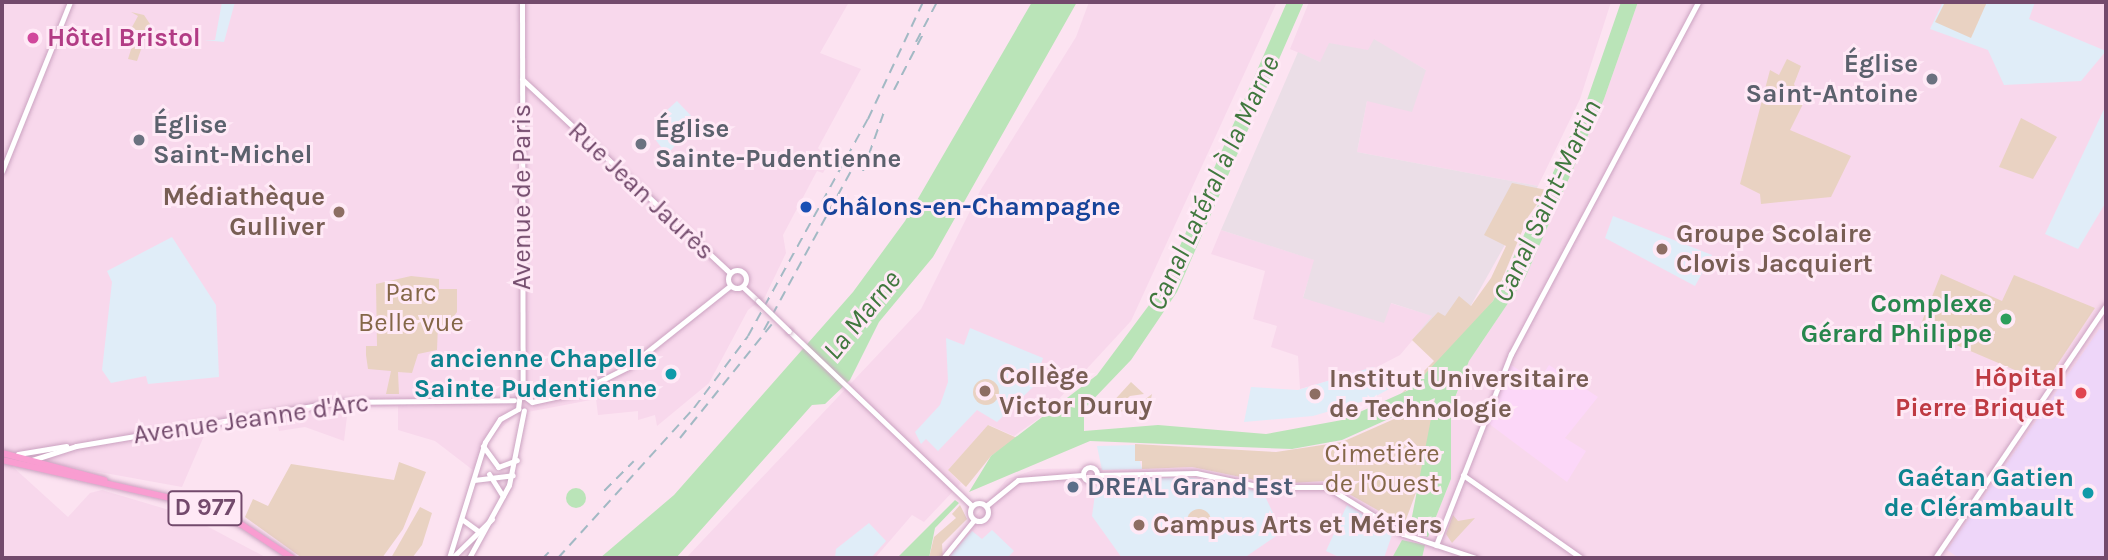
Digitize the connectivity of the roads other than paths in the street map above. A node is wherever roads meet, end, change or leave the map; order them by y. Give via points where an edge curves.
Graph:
1 (70, 2) edge
2 (522, 2) edge
3 (1698, 2) edge
4 (522, 79) junction
5 (2, 171) edge
6 (730, 273) junction
7 (730, 286) junction
8 (743, 287) junction
9 (2106, 305) edge
10 (523, 393) junction
11 (514, 400) junction
12 (532, 402) junction
13 (521, 409) junction
14 (73, 446) junction
15 (483, 446) junction
16 (2, 453) edge
17 (55, 453) junction
18 (18, 454) junction
19 (38, 458) junction
20 (2, 460) edge
21 (517, 460) junction
22 (10, 463) junction
23 (54, 464) junction
24 (2, 467) edge
25 (489, 474) junction
26 (513, 475) junction
27 (1083, 475) junction
28 (1097, 475) junction
29 (1463, 475) junction
30 (474, 480) junction
31 (109, 483) junction
32 (503, 499) junction
33 (971, 504) junction
34 (986, 506) junction
35 (494, 517) junction
36 (463, 520) junction
37 (974, 520) junction
38 (478, 531) junction
39 (455, 540) junction
40 (464, 544) junction
41 (1433, 545) junction
42 (292, 558) edge
43 (450, 558) edge
44 (469, 558) edge
45 (943, 558) edge
46 (1476, 558) edge
47 (1581, 558) edge
48 (1935, 558) edge

1 - 5 main road
2 - 4 main road, Avenue de Paris
3 - 29 main road via 1511,354
4 - 6 main road, Rue Jean Jaurès
4 - 10 main road, Avenue de Paris
6 - 7 main road
6 - 8 main road, Rue Jean Jaurès via 744,273
7 - 8 main road
7 - 12 main road via 628,367 578,392
8 - 33 main road, bridge
9 - 48 main road
10 - 11 main road
10 - 12 main road
11 - 13 main road
11 - 14 main road, Avenue Jeanne d'Arc via 336,402
12 - 13 main road
13 - 15 main road via 500,419
13 - 21 main road
14 - 17 main road, Avenue Jeanne d'Arc
14 - 18 main road, Avenue Jeanne d'Arc
15 - 21 main road via 498,467
15 - 30 main road
16 - 18 main road, D 977
17 - 19 main road, Avenue Jeanne d'Arc
17 - 23 main road
18 - 19 main road, D 977
19 - 22 main road, Avenue Jeanne d'Arc
19 - 23 main road, D 977
20 - 22 main road, D 977
21 - 26 main road
22 - 24 main road, Avenue Jeanne d'Arc
22 - 31 main road, D 977
23 - 31 main road, D 977
25 - 26 main road
25 - 30 main road
25 - 32 main road via 500,482
26 - 32 main road
27 - 28 main road via 1090,481
27 - 28 main road via 1090,467
27 - 34 main road via 1018,480
28 - 41 main road via 1196,473 1262,487 1327,487 1403,534
29 - 41 main road
29 - 47 main road
30 - 36 main road
31 - 42 main road, D 977 via 208,509
32 - 35 main road
33 - 34 main road
33 - 37 main road
34 - 37 main road via 986,519
35 - 38 main road
35 - 44 main road
36 - 38 main road
36 - 39 main road
37 - 45 main road
38 - 40 main road
39 - 40 main road
39 - 43 main road
40 - 43 main road
41 - 46 main road

